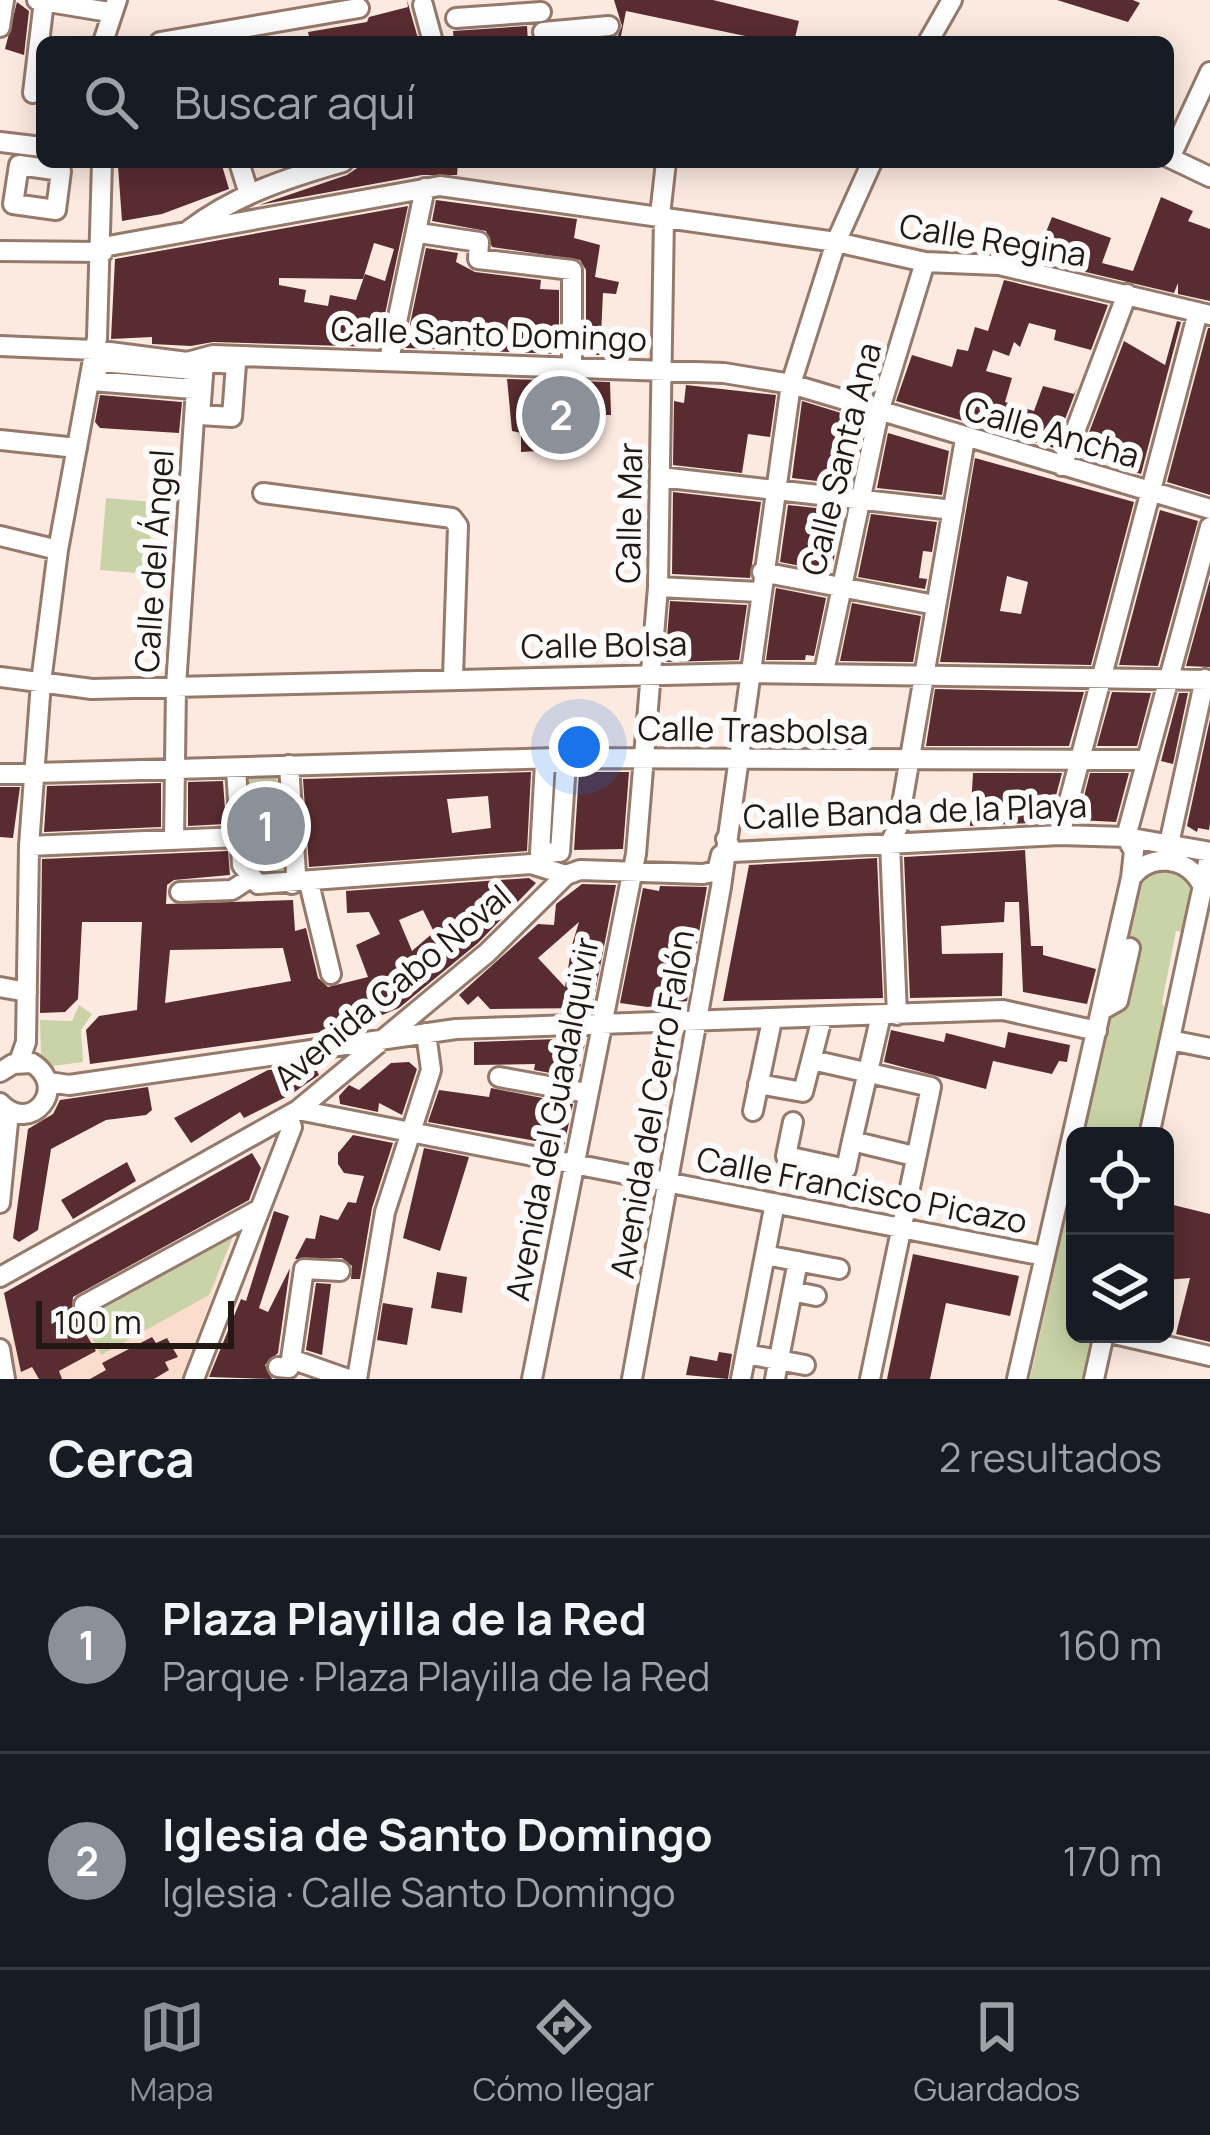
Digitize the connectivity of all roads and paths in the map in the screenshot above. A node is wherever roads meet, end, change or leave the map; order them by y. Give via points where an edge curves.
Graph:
1 (4, 0) edge
2 (952, 0) edge
3 (40, 1) edge
4 (78, 3) edge
5 (423, 4) dead end
6 (113, 6) edge
7 (359, 8) dead end
8 (456, 18) dead end
9 (542, 21) edge
10 (609, 26) dead end
11 (0, 27) edge
12 (276, 32) edge
13 (37, 36) edge
14 (105, 36) edge
15 (230, 36) edge
16 (431, 36) edge
17 (931, 36) edge
18 (36, 54) edge
19 (1210, 72) edge
20 (33, 93) dead end
21 (0, 142) edge
22 (36, 146) edge
23 (1174, 147) edge
24 (1174, 159) edge
25 (102, 168) edge
26 (241, 168) edge
27 (325, 168) edge
28 (666, 168) edge
29 (869, 168) edge
30 (1210, 177) edge
31 (425, 188) junction
32 (249, 194) junction
33 (662, 215) junction
34 (189, 230) junction
35 (419, 233) junction
36 (836, 242) junction
37 (103, 246) junction
38 (0, 251) edge
39 (925, 262) junction
40 (1126, 294) junction
41 (1204, 314) edge
42 (0, 346) edge
43 (94, 350) junction
44 (198, 359) junction
45 (389, 360) junction
46 (572, 368) junction
47 (661, 370) junction
48 (791, 385) junction
49 (193, 389) joint
50 (879, 412) junction
51 (965, 439) junction
52 (0, 440) edge
53 (77, 448) junction
54 (1063, 466) junction
55 (660, 477) junction
56 (775, 488) junction
57 (1150, 491) junction
58 (263, 494) dead end
59 (860, 496) junction
60 (1210, 509) edge
61 (952, 511) junction
62 (1210, 526) edge
63 (0, 536) edge
64 (58, 550) junction
65 (762, 572) junction
66 (841, 586) junction
67 (658, 587) junction
68 (759, 592) junction
69 (935, 605) junction
70 (824, 672) junction
71 (923, 672) junction
72 (747, 673) junction
73 (653, 674) junction
74 (453, 676) junction
75 (1100, 676) junction
76 (0, 677) edge
77 (1167, 677) junction
78 (1208, 680) edge
79 (40, 682) junction
80 (176, 686) junction
81 (646, 759) junction
82 (735, 760) junction
83 (1146, 760) junction
84 (908, 761) junction
85 (1077, 762) junction
86 (289, 765) junction
87 (174, 767) junction
88 (236, 768) junction
89 (34, 773) junction
90 (0, 775) edge
91 (1060, 836) junction
92 (239, 837) junction
93 (1126, 837) junction
94 (726, 839) junction
95 (174, 840) junction
96 (890, 843) junction
97 (1169, 844) junction
98 (29, 846) junction
99 (1210, 852) edge
100 (629, 871) junction
101 (566, 875) junction
102 (1131, 878) junction
103 (249, 879) junction
104 (300, 883) junction
105 (1202, 885) junction
106 (180, 892) dead end
107 (1180, 947) dead end
108 (1130, 948) dead end
109 (331, 974) dead end
110 (0, 988) edge
111 (27, 992) junction
112 (442, 992) junction
113 (1102, 1010) junction
114 (1177, 1010) junction
115 (889, 1015) junction
116 (822, 1018) junction
117 (772, 1020) junction
118 (698, 1022) junction
119 (601, 1023) junction
120 (456, 1029) junction
121 (1097, 1031) junction
122 (426, 1033) junction
123 (385, 1039) junction
124 (1170, 1040) junction
125 (1210, 1048) edge
126 (318, 1050) junction
127 (812, 1060) junction
128 (5, 1070) edge
129 (868, 1072) junction
130 (499, 1077) dead end
131 (49, 1082) junction
132 (331, 1083) junction
133 (758, 1084) junction
134 (587, 1093) junction
135 (5, 1107) edge
136 (753, 1111) dead end
137 (293, 1113) junction
138 (794, 1122) dead end
139 (1150, 1127) edge
140 (410, 1130) junction
141 (852, 1141) junction
142 (914, 1156) junction
143 (572, 1164) junction
144 (669, 1182) junction
145 (1, 1194) edge
146 (775, 1203) junction
147 (260, 1209) junction
148 (900, 1228) junction
149 (765, 1255) junction
150 (1044, 1256) junction
151 (798, 1261) junction
152 (9, 1262) edge
153 (838, 1269) dead end
154 (340, 1270) dead end
155 (0, 1277) edge
156 (792, 1292) junction
157 (817, 1296) dead end
158 (84, 1305) dead end
159 (785, 1326) junction
160 (808, 1330) dead end
161 (1102, 1343) edge
162 (1153, 1343) edge
163 (746, 1354) junction
164 (1210, 1356) edge
165 (805, 1365) dead end
166 (776, 1370) edge
167 (194, 1379) edge
168 (352, 1379) edge
169 (532, 1379) edge
170 (632, 1379) edge
171 (741, 1379) edge
172 (870, 1379) edge
173 (1017, 1379) edge
174 (1094, 1379) edge

1 - 11 street
2 - 17 street
3 - 4 street
3 - 13 street
4 - 6 street
5 - 16 street
6 - 14 street
7 - 12 street
8 - 9 street
9 - 10 street
12 - 15 street
18 - 20 street
19 - 23 street
21 - 22 street
24 - 30 street
25 - 37 street
26 - 32 street
27 - 32 street
28 - 33 street, Calle Mar
29 - 36 street, Avenida del Cerro Falón
31 - 33 street, Calle Regina
31 - 34 street, Calle Regina
31 - 35 street
32 - 34 street
33 - 36 street, Calle Regina
33 - 47 street, Calle Mar
34 - 37 street, Calle Regina
35 - 45 street
35 - 46 street via 479,242 478,259 572,270
36 - 39 street, Calle Regina
36 - 48 street, Avenida del Cerro Falón
37 - 38 street, Calle Regina
37 - 43 street
39 - 40 street, Calle Regina via 999,265
39 - 50 street, Calle Santa Ana
40 - 41 street, Calle Regina
40 - 54 street
41 - 57 street
42 - 43 street, Calle Santo Domingo
43 - 44 street, Calle Santo Domingo
43 - 53 street
44 - 45 street, Calle Santo Domingo
44 - 80 street, Calle del Ángel
45 - 46 street, Calle Santo Domingo
46 - 47 street, Calle Santo Domingo
47 - 48 street, Calle Santo Domingo
47 - 55 street, Calle Mar
48 - 50 street, Calle Santo Domingo
48 - 56 street, Avenida del Cerro Falón
49 - 49 street via 92,381 101,362 194,370
50 - 51 street, Calle Ancha
50 - 59 street, Calle Santa Ana
51 - 54 street, Calle Ancha
51 - 61 street
52 - 53 street
53 - 64 street
54 - 57 street, Calle Ancha
55 - 56 street
55 - 67 street, Calle Mar
56 - 59 street
56 - 65 street, Avenida del Cerro Falón
57 - 60 street, Calle Ancha
57 - 75 street
58 - 74 street via 452,518
59 - 61 street
59 - 66 street, Calle Santa Ana
61 - 69 street
62 - 77 street
63 - 64 street
64 - 79 street
65 - 66 street
65 - 68 street, Avenida del Cerro Falón
66 - 69 street
66 - 70 street, Calle Santa Ana
67 - 68 street
67 - 73 street, Calle Mar
68 - 72 street, Avenida del Cerro Falón
69 - 71 street
70 - 71 street, Calle Bolsa
70 - 72 street, Calle Bolsa
71 - 75 street, Calle Bolsa
71 - 84 street
72 - 73 street, Calle Bolsa
72 - 82 street, Avenida del Cerro Falón
73 - 74 street, Calle Bolsa
73 - 81 street, Calle Mar
74 - 80 street, Calle Bolsa
75 - 77 street, Calle Bolsa
75 - 85 street
76 - 79 street, Calle Bolsa
77 - 78 street, Calle Bolsa
77 - 83 street
78 - 97 street
79 - 80 street, Calle Bolsa
79 - 89 street
80 - 87 street, Calle del Ángel
81 - 82 street, Calle Trasbolsa
81 - 86 street, Calle Trasbolsa
81 - 100 street, Calle Mar
82 - 84 street, Calle Trasbolsa
82 - 94 street, Avenida del Cerro Falón
83 - 85 street, Calle Trasbolsa
83 - 93 street
84 - 85 street, Calle Trasbolsa
84 - 96 street
85 - 91 street
86 - 88 street, Calle Trasbolsa
86 - 104 street
87 - 88 street, Calle Trasbolsa
87 - 89 street, Calle Trasbolsa
87 - 95 street, Calle del Ángel
88 - 92 street
89 - 90 street, Calle Trasbolsa
89 - 98 street
91 - 93 street, Calle Banda de la Playa
91 - 96 street, Calle Banda de la Playa
92 - 95 street
92 - 103 street
93 - 97 street, Calle Banda de la Playa
93 - 102 street via 1134,851
94 - 96 street, Calle Banda de la Playa via 733,852
94 - 100 street, Calle Banda de la Playa via 717,871
94 - 118 street, Avenida del Cerro Falón
95 - 98 street
96 - 115 street
97 - 99 street, Calle Banda de la Playa
98 - 111 street
99 - 105 street
100 - 101 street, Calle Banda de la Playa
100 - 119 street, Avenida del Guadalquivir
101 - 104 street, Calle Banda de la Playa via 530,864
101 - 112 street, Avenida Cabo Noval
102 - 105 street via 1158,859 1185,866
102 - 113 street
103 - 104 street, Calle Banda de la Playa
103 - 106 street, Calle Banda de la Playa via 232,890
104 - 109 street
105 - 114 street
107 - 114 street via 1169,999
108 - 113 street via 1118,1001
110 - 111 street
111 - 128 street via 26,1042
112 - 120 street via 439,1013
112 - 123 street, Avenida Cabo Noval
113 - 121 street
114 - 124 street
115 - 116 street
115 - 121 street via 1003,1010
115 - 129 street
116 - 117 street
116 - 127 street
117 - 118 street
117 - 133 street
118 - 119 street
118 - 144 street, Avenida del Cerro Falón
119 - 120 street
119 - 134 street, Avenida del Guadalquivir
120 - 122 street
121 - 150 street
122 - 123 street
122 - 140 street via 431,1070
123 - 126 street
123 - 132 street, Avenida Cabo Noval
124 - 125 street
124 - 139 street
126 - 131 street
126 - 132 street via 333,1066
127 - 129 street
127 - 133 street via 803,1092
128 - 131 street via 38,1066
129 - 141 street
129 - 142 street via 931,1087
130 - 134 street
131 - 135 street via 39,1110 25,1115
132 - 137 street, Avenida Cabo Noval
133 - 136 street
134 - 143 street, Avenida del Guadalquivir
135 - 145 street
137 - 140 street, Calle Francisco Picazo
137 - 147 street
137 - 152 street, Avenida Cabo Noval
138 - 141 street via 786,1156 846,1169
140 - 143 street, Calle Francisco Picazo
140 - 168 street
141 - 142 street
142 - 148 street
143 - 144 street, Calle Francisco Picazo
143 - 169 street, Avenida del Guadalquivir
144 - 146 street, Calle Francisco Picazo
144 - 170 street, Avenida del Cerro Falón
146 - 148 street, Calle Francisco Picazo
146 - 149 street
147 - 158 street
147 - 167 street
148 - 150 street, Calle Francisco Picazo
148 - 172 street
149 - 151 street
149 - 163 street
150 - 173 street
151 - 153 street
151 - 156 street
152 - 155 street, Avenida Cabo Noval
154 - 168 street via 304,1269 284,1363
156 - 157 street
156 - 159 street
159 - 160 street
159 - 166 street
161 - 174 street
162 - 164 street
163 - 166 street
163 - 171 street
165 - 166 street

